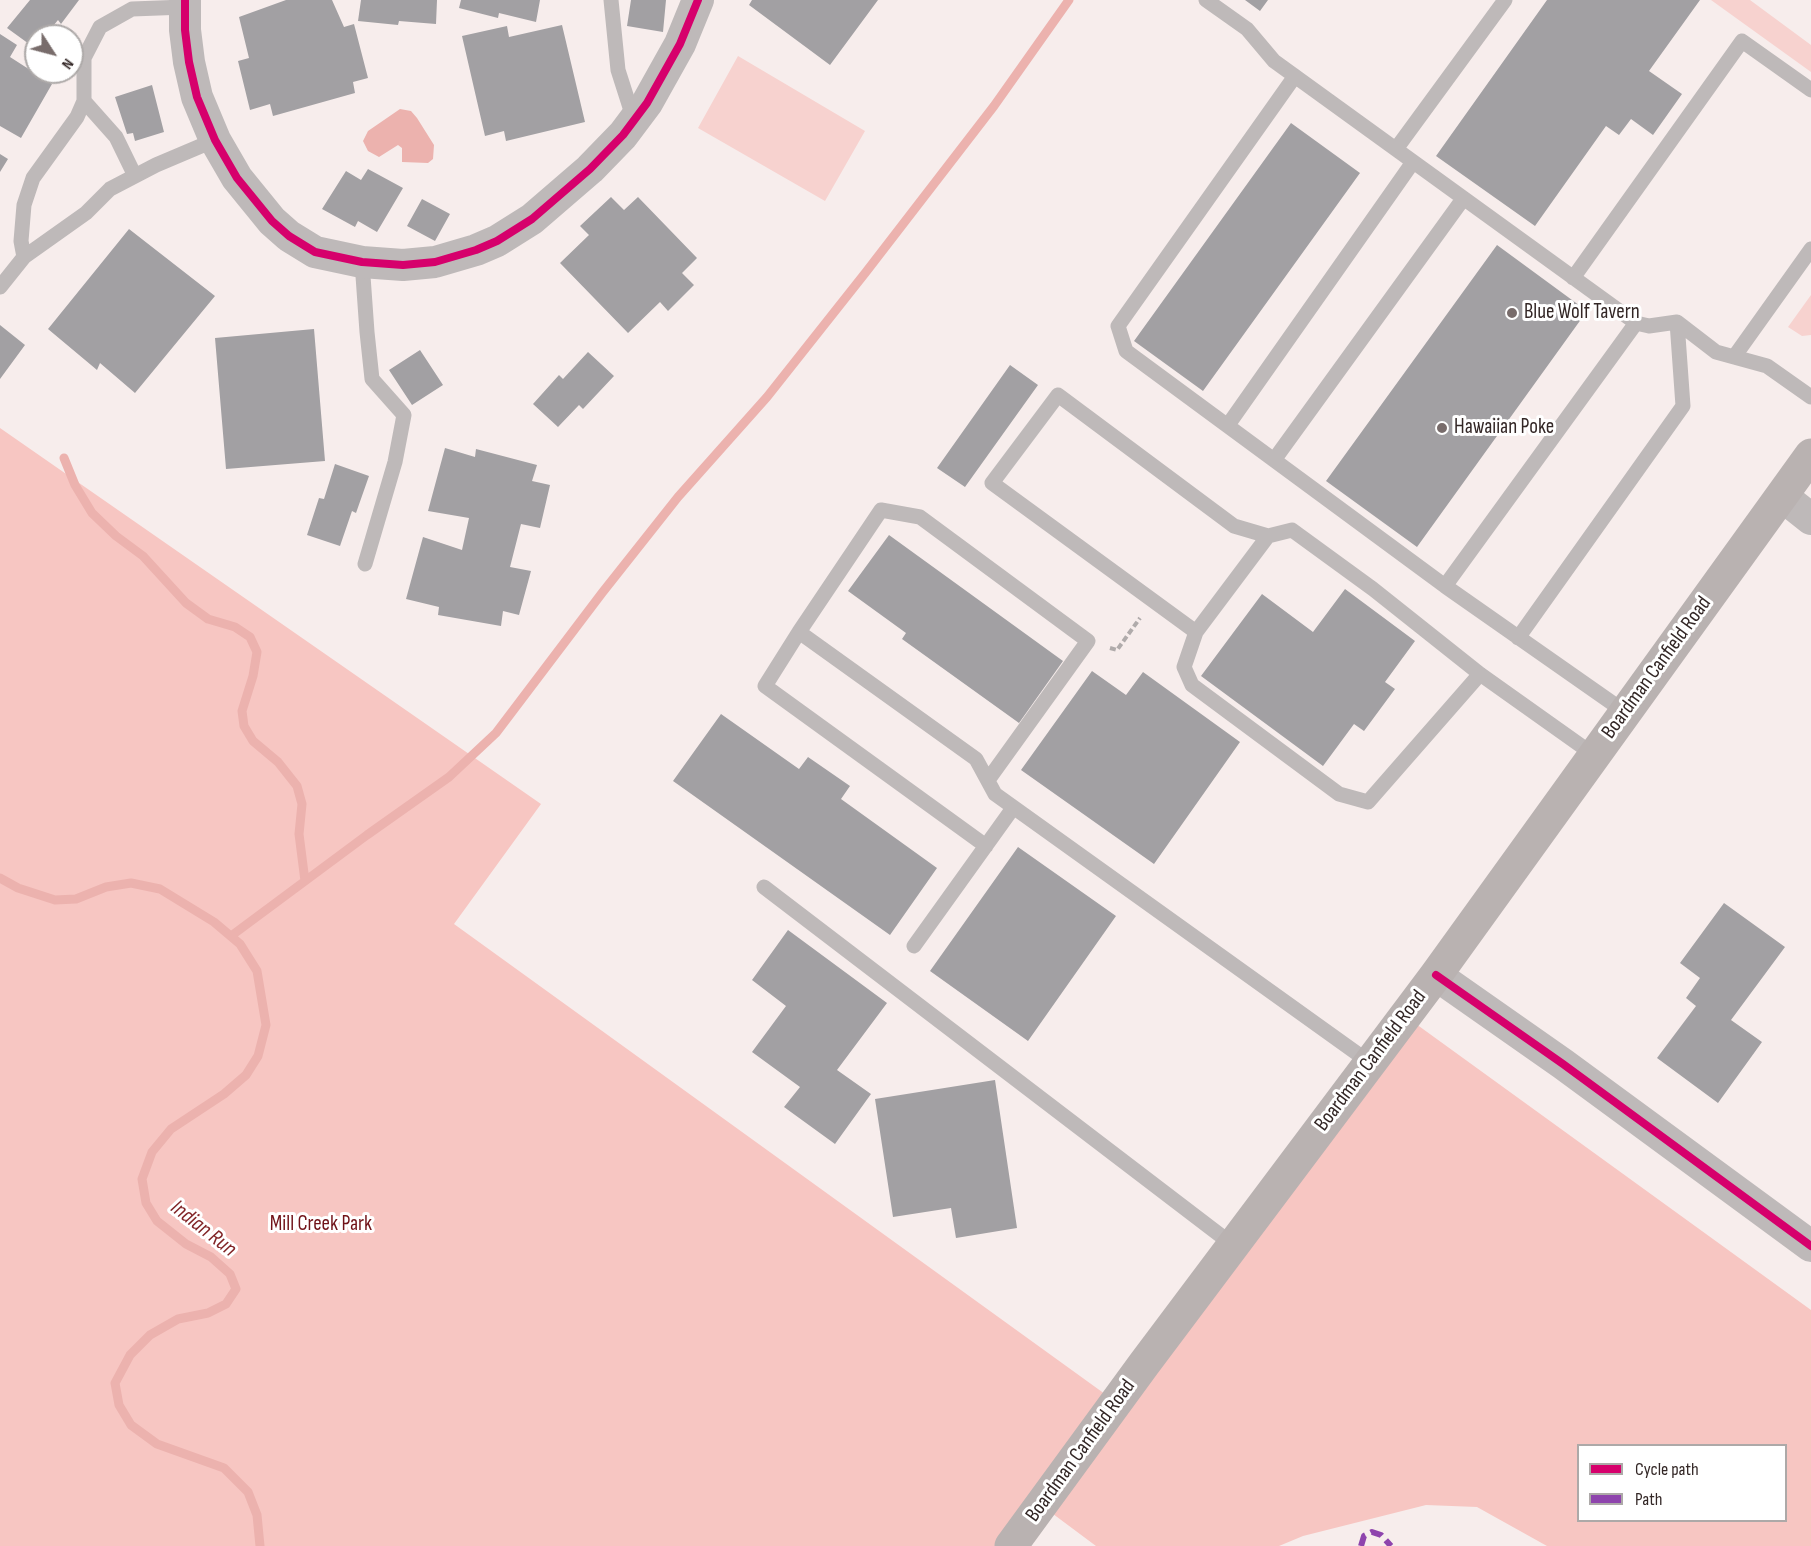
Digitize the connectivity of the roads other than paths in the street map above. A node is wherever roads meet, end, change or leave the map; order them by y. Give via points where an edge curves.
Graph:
1 (611, 0) edge
2 (698, 0) edge
3 (1206, 0) edge
4 (1505, 0) edge
5 (185, 3) edge
6 (1295, 76) junction
7 (1811, 90) edge
8 (84, 101) junction
9 (634, 120) junction
10 (215, 140) junction
11 (1396, 149) junction
12 (1413, 162) junction
13 (135, 176) junction
14 (1463, 199) junction
15 (1811, 249) edge
16 (24, 257) junction
17 (362, 262) junction
18 (1573, 278) junction
19 (0, 287) edge
20 (1677, 322) junction
21 (1636, 323) junction
22 (1734, 357) junction
23 (1811, 397) edge
24 (1228, 425) junction
25 (1811, 455) edge
26 (1274, 460) junction
27 (1782, 496) junction
28 (1811, 519) edge
29 (1268, 536) junction
30 (365, 564) dead end
31 (1445, 586) junction
32 (799, 632) junction
33 (1196, 632) junction
34 (1518, 638) junction
35 (1480, 674) junction
36 (1625, 712) junction
37 (1594, 755) junction
38 (987, 780) junction
39 (1013, 808) junction
40 (986, 846) junction
41 (764, 887) dead end
42 (915, 946) dead end
43 (1436, 975) junction
44 (1369, 1062) junction
45 (1233, 1245) junction
46 (1811, 1246) edge
47 (1011, 1546) edge

1 - 9 lane via 618,70
2 - 9 street via 680,44
3 - 6 lane via 1246,29 1274,61
4 - 11 lane
5 - 8 lane via 132,9 100,27 84,58
5 - 10 street via 185,30 196,97
6 - 11 lane
6 - 24 lane via 1118,326 1126,351
7 - 18 lane via 1742,41
8 - 13 lane via 116,137
8 - 16 lane via 78,117 33,178 24,205
9 - 17 street via 591,169 532,219 497,241 435,262
10 - 13 lane
10 - 17 street via 237,178 272,222 315,252
11 - 12 lane
12 - 14 lane
12 - 24 lane
13 - 16 lane via 110,189 86,213
14 - 18 lane
14 - 26 lane
15 - 22 lane
16 - 19 lane
17 - 30 lane via 372,379 404,415 395,462
18 - 21 lane
20 - 21 lane via 1649,326
20 - 22 lane via 1716,352
20 - 34 lane via 1683,406
21 - 31 lane
22 - 23 lane via 1767,366
24 - 26 lane
25 - 27 main road, Boardman Canfield Road
26 - 31 lane
27 - 28 street
27 - 36 main road, Boardman Canfield Road
29 - 33 lane
29 - 33 lane via 1234,526 1058,395 993,483
29 - 35 lane via 1292,530
31 - 34 lane
32 - 38 lane via 976,759
32 - 38 lane via 881,510 920,517 1088,641
32 - 40 lane via 765,687
33 - 35 lane via 1184,667 1192,685 1340,794 1368,802
34 - 36 lane
35 - 37 lane
36 - 37 main road, Boardman Canfield Road
37 - 43 main road, Boardman Canfield Road
38 - 39 lane via 995,794
39 - 40 lane
39 - 44 lane
40 - 42 lane
41 - 45 lane
43 - 44 main road, Boardman Canfield Road
43 - 46 street
44 - 45 main road, Boardman Canfield Road
45 - 47 main road, Boardman Canfield Road

